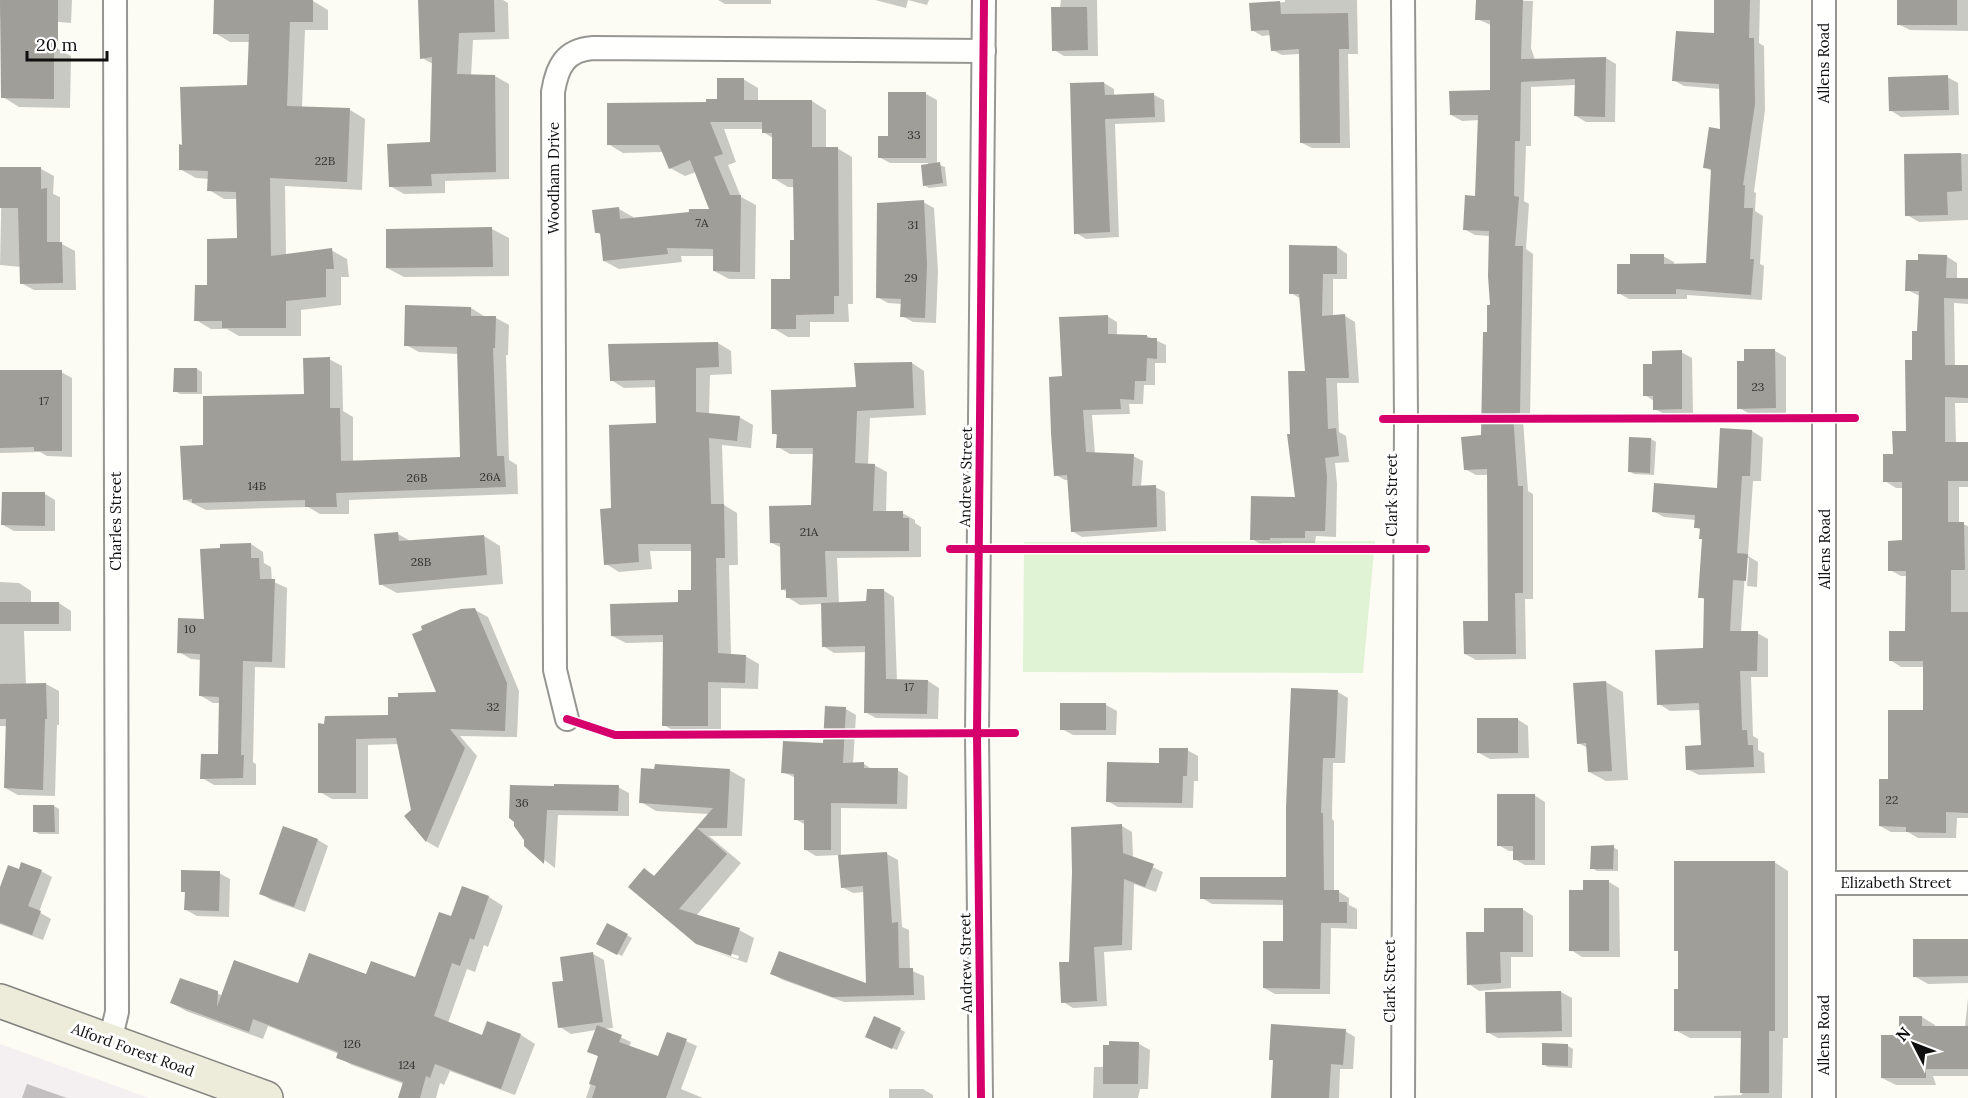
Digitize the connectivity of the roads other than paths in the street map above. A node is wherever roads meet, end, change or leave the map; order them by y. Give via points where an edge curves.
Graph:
1 (115, 0) edge
2 (984, 0) edge
3 (1403, 0) edge
4 (1824, 0) edge
5 (984, 51) junction
6 (567, 719) dead end
7 (1824, 883) junction
8 (1968, 883) edge
9 (0, 1001) edge
10 (110, 1041) junction
11 (266, 1098) edge
12 (981, 1098) edge
13 (1403, 1098) edge
14 (1824, 1098) edge

1 - 10 street, Charles Street via 117,1018
2 - 5 street, Andrew Street
3 - 13 street, Clark Street
4 - 7 street, Allens Road
5 - 6 street, Woodham Drive via 593,48 581,49 562,63 553,92 555,670
5 - 12 street, Andrew Street via 977,734
7 - 8 street, Elizabeth Street
7 - 14 street, Allens Road
9 - 10 main road, Alford Forest Road
10 - 11 main road, Alford Forest Road

